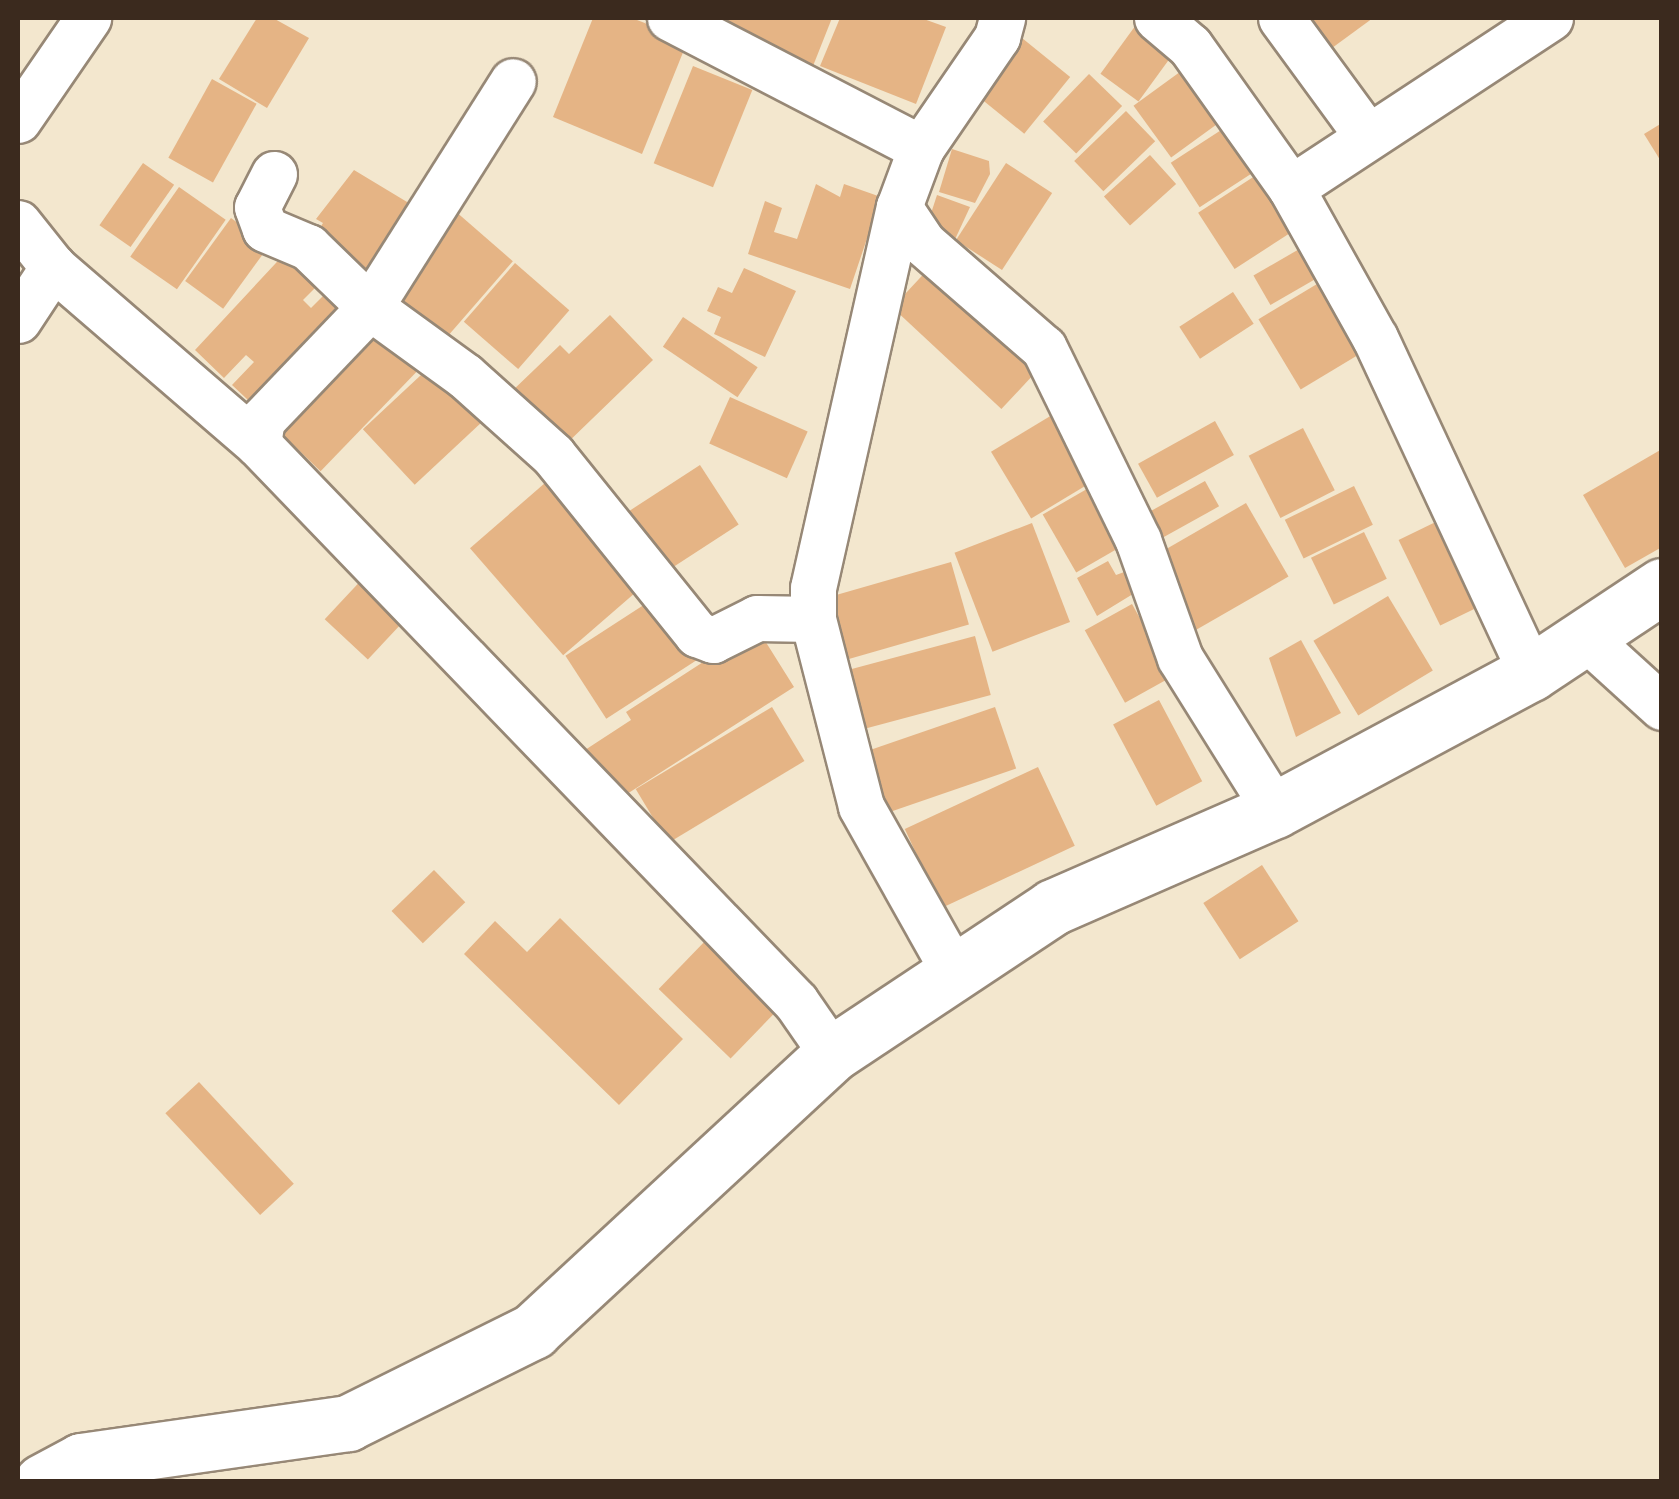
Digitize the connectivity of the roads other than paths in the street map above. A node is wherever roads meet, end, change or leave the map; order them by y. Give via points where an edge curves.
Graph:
1 (88, 18) edge
2 (670, 18) edge
3 (1002, 18) edge
4 (1157, 18) edge
5 (1281, 18) edge
6 (1550, 18) edge
7 (1500, 32) edge
8 (513, 81) dead end
9 (18, 120) edge
10 (1368, 137) junction
11 (921, 148) junction
12 (274, 174) dead end
13 (1291, 188) junction
14 (899, 207) junction
15 (18, 222) edge
16 (53, 267) junction
17 (370, 307) junction
18 (18, 320) edge
19 (258, 444) junction
20 (1662, 586) edge
21 (813, 619) junction
22 (1585, 636) junction
23 (1531, 672) junction
24 (1662, 706) edge
25 (1275, 810) junction
26 (954, 972) junction
27 (832, 1054) junction
28 (42, 1482) edge

1 - 9 street
2 - 11 street
3 - 11 street
4 - 13 street via 1210,71
5 - 10 street
6 - 7 street
7 - 10 street
8 - 17 street
10 - 13 street
11 - 14 street
12 - 17 street via 257,206 265,229 308,248
13 - 23 street via 1375,338
14 - 21 street via 819,555
14 - 25 street via 923,243 1044,348 1138,540 1180,658
15 - 16 street
16 - 18 street
16 - 19 street
17 - 19 street via 262,420
17 - 21 street via 466,376 553,455 697,634 713,640 756,618
19 - 27 street via 796,1002
20 - 22 street
21 - 26 street via 861,806
22 - 23 street
22 - 24 street
23 - 25 street
25 - 26 street via 1053,907
26 - 27 street
27 - 28 street via 533,1331 348,1423 81,1462

